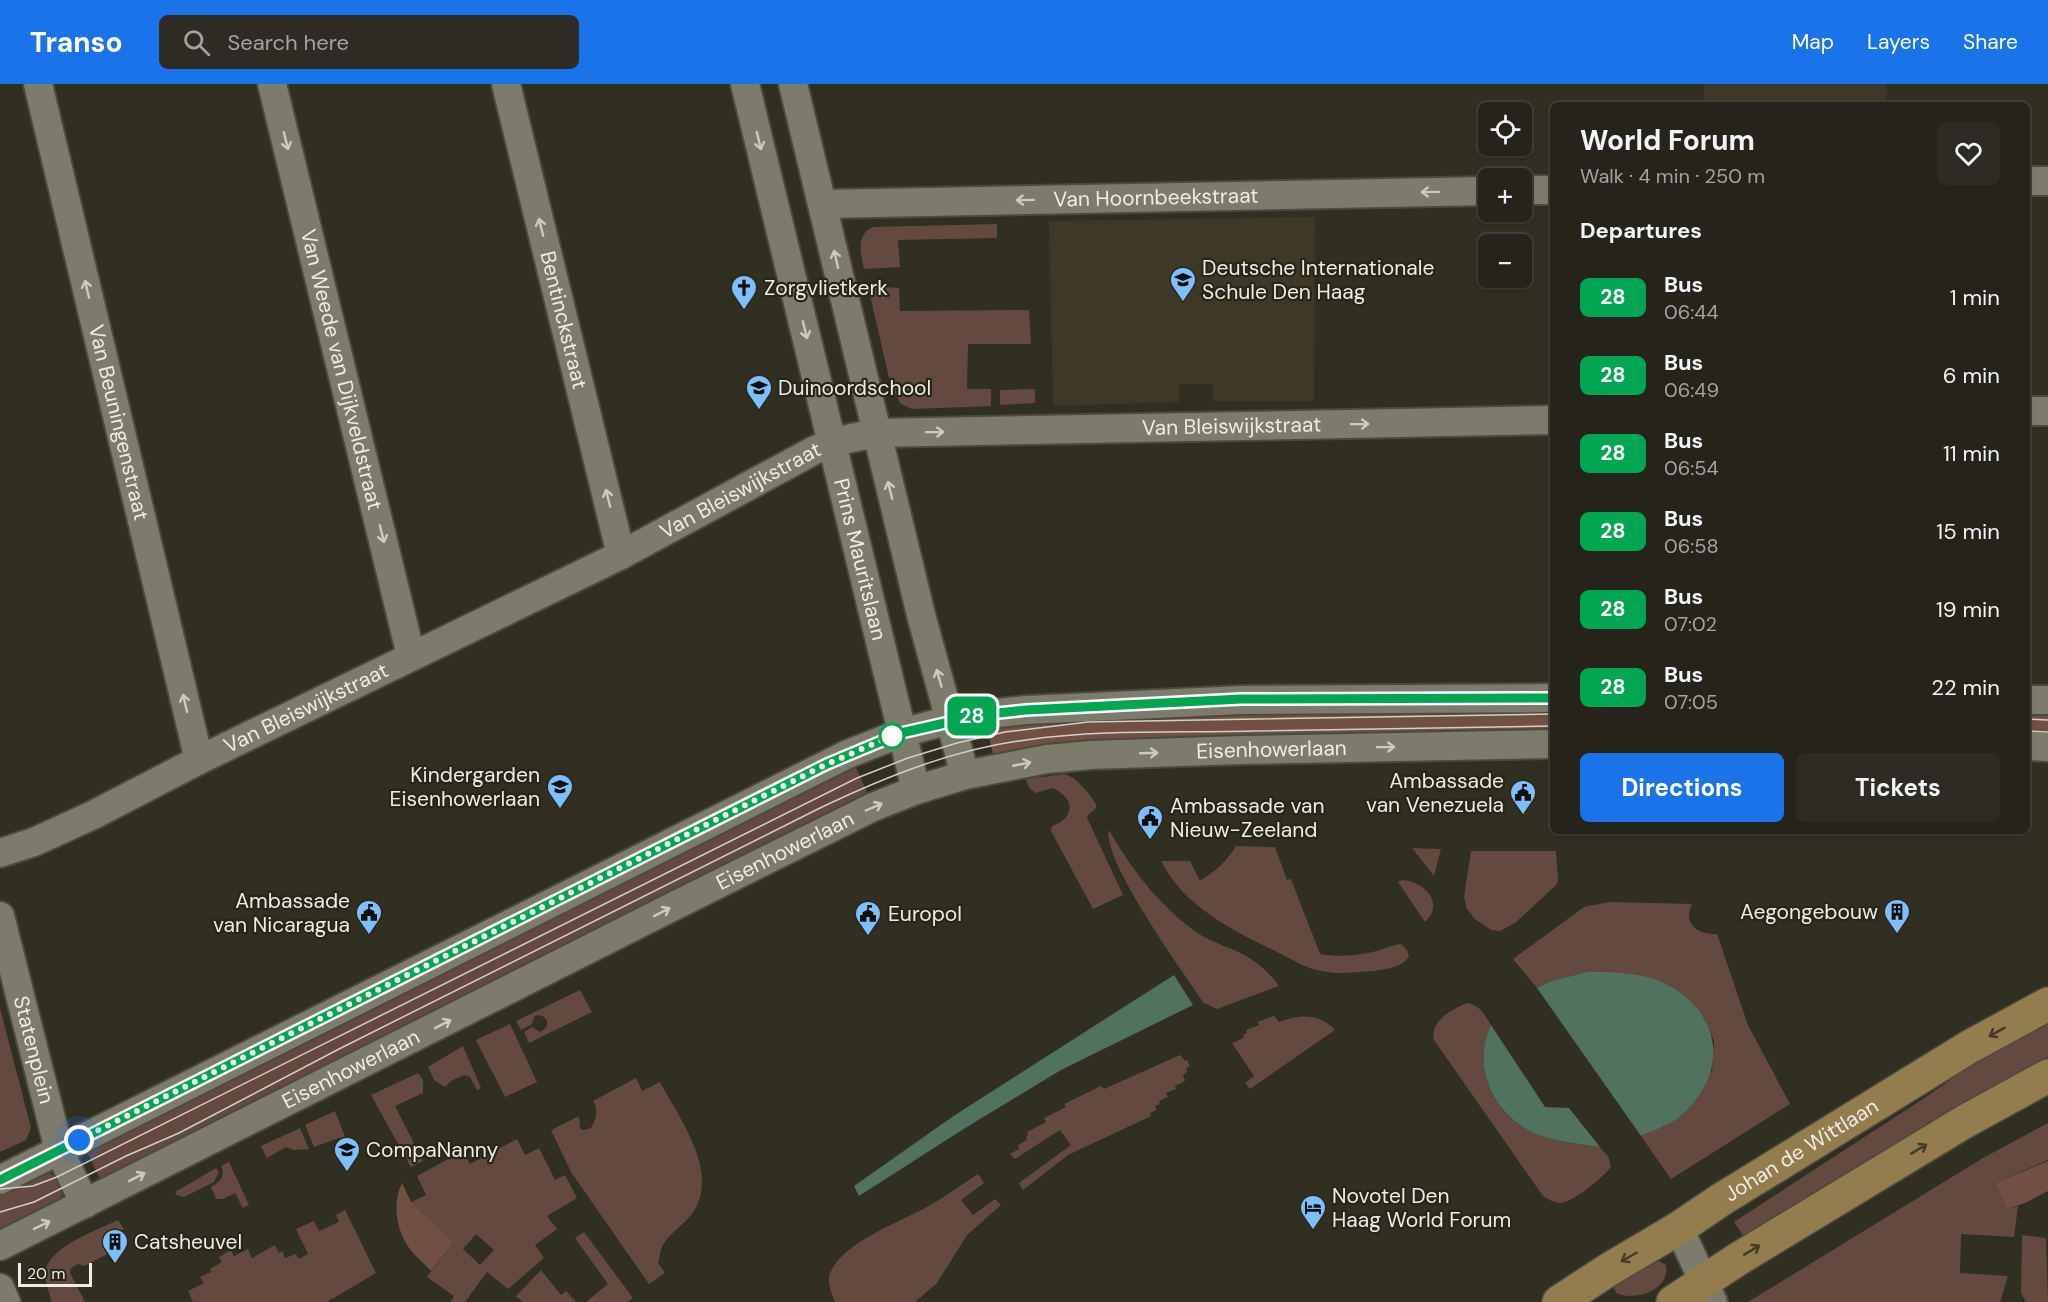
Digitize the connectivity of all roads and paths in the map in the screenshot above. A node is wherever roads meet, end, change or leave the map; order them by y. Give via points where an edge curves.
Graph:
1 (38, 84) edge
2 (272, 84) edge
3 (506, 84) edge
4 (745, 84) edge
5 (793, 84) edge
6 (2030, 181) edge
7 (2048, 181) edge
8 (1532, 190) edge
9 (1550, 190) edge
10 (1478, 191) edge
11 (823, 204) junction
12 (2030, 411) edge
13 (2048, 411) edge
14 (1550, 420) edge
15 (876, 434) junction
16 (833, 442) junction
17 (621, 555) junction
18 (411, 656) junction
19 (1550, 698) edge
20 (2030, 700) edge
21 (2048, 700) edge
22 (950, 720) junction
23 (901, 733) junction
24 (1550, 744) edge
25 (2030, 746) edge
26 (2048, 747) edge
27 (199, 760) junction
28 (965, 775) junction
29 (916, 790) junction
30 (0, 853) edge
31 (0, 916) edge
32 (2048, 1004) edge
33 (2048, 1076) edge
34 (59, 1150) junction
35 (0, 1180) edge
36 (85, 1204) junction
37 (1680, 1228) junction
38 (0, 1246) edge
39 (0, 1288) edge
40 (1708, 1292) edge
41 (6, 1302) edge
42 (1559, 1302) edge
43 (1673, 1302) edge

27 -> 1 street, Van Beuningenstraat
2 -> 18 street, Van Weede van Dijkveldstraat
17 -> 3 street, Bentinckstraat
4 -> 16 street, Prins Mauritslaan
5 - 11 street
6 - 7 street
8 - 9 street
10 -> 11 street, Van Hoornbeekstraat
15 -> 11 street
12 - 13 street
15 -> 14 street, Van Bleiswijkstraat
15 - 16 street, Van Bleiswijkstraat
22 -> 15 street
16 - 17 street, Van Bleiswijkstraat
16 - 23 street, Prins Mauritslaan
17 - 18 street, Van Bleiswijkstraat
18 - 27 street, Van Bleiswijkstraat
19 - 22 street via 1241,699 1026,710
20 - 21 street
22 - 23 street
22 - 28 street
23 - 29 street, Prins Mauritslaan
23 - 34 street via 837,759
28 -> 24 street, Eisenhowerlaan via 1091,755
25 - 26 street
27 - 30 street, Van Bleiswijkstraat via 93,815
28 - 29 street, Eisenhowerlaan
36 -> 29 street, Eisenhowerlaan via 668,909 873,807
31 - 34 street, Statenplein
32 -> 37 main road, Johan de Wittlaan via 1969,1047
40 -> 33 main road via 1738,1259 1964,1122
34 - 35 street
34 - 36 street, Statenplein
38 -> 36 street
37 - 40 street
37 -> 42 main road, Johan de Wittlaan
39 - 41 street
40 - 43 main road

